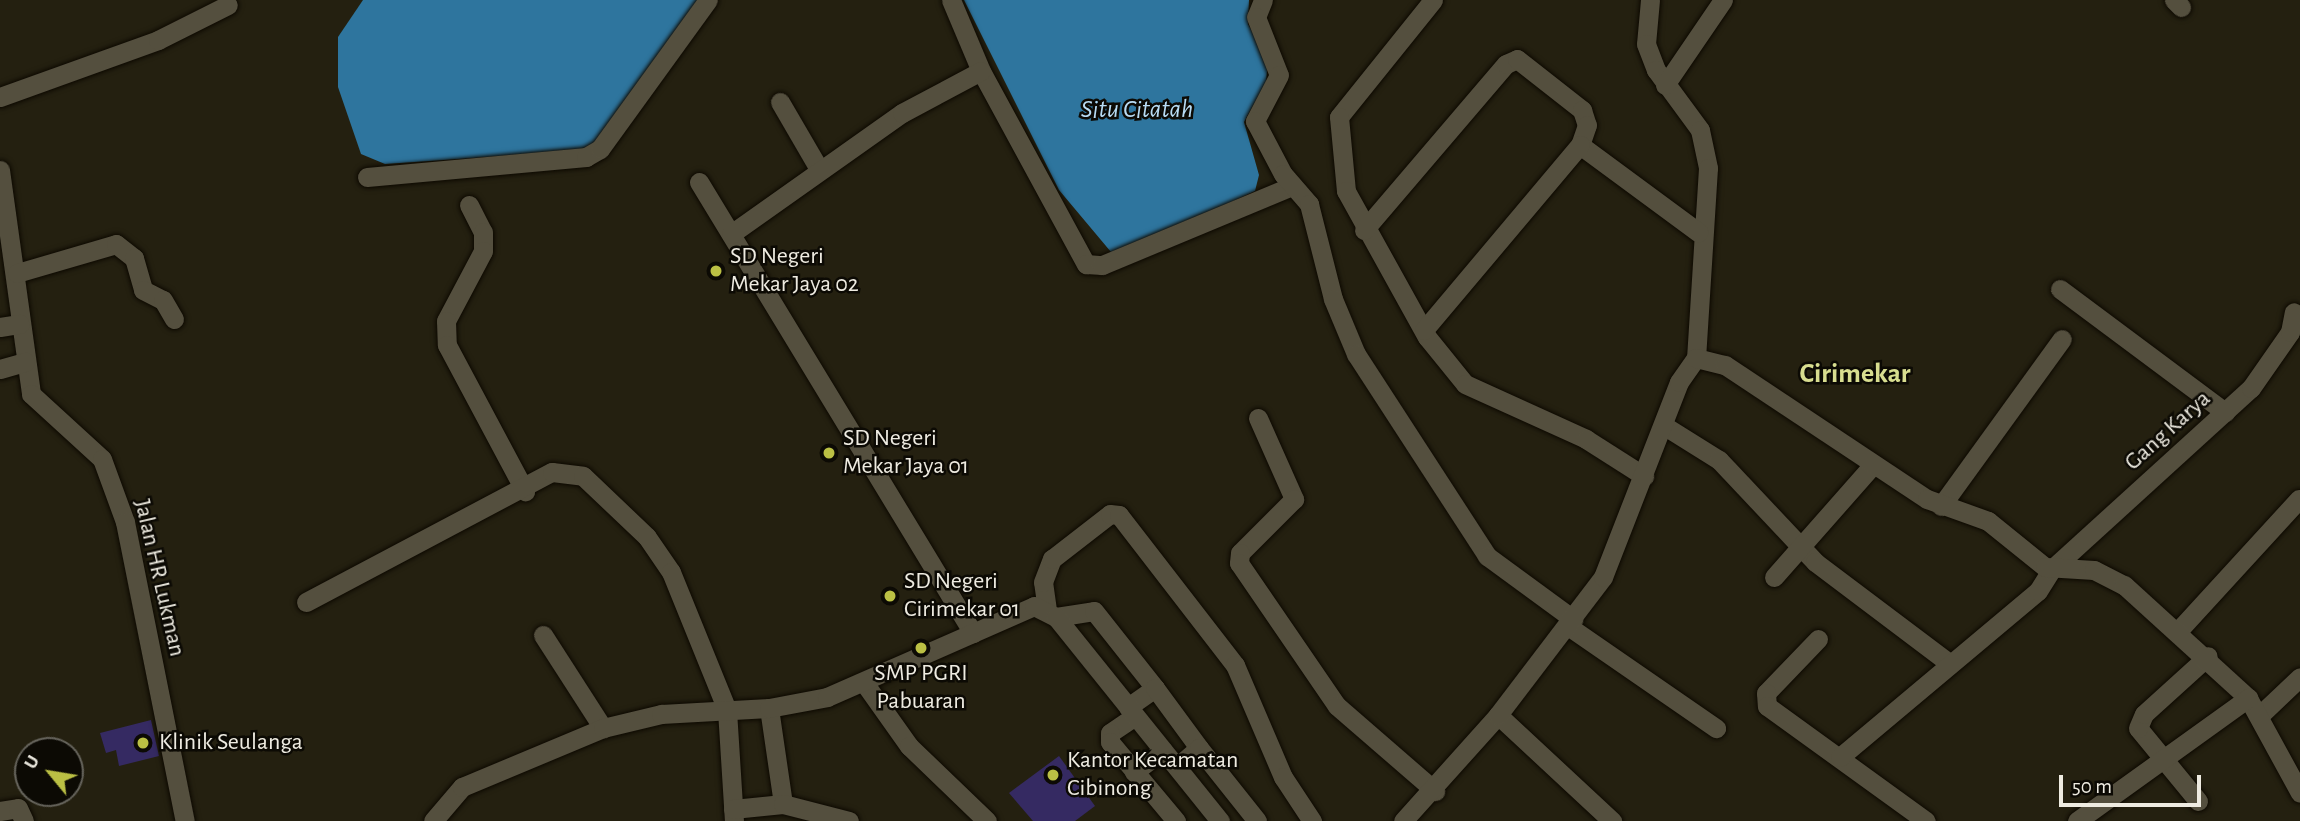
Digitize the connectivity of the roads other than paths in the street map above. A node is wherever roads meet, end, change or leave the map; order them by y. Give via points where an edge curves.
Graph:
1 (708, 0) edge
2 (951, 0) edge
3 (1263, 0) edge
4 (1433, 0) edge
5 (1650, 0) edge
6 (1723, 0) edge
7 (228, 5) dead end
8 (981, 71) junction
9 (1665, 85) junction
10 (0, 97) edge
11 (780, 102) dead end
12 (1580, 145) junction
13 (819, 169) junction
14 (0, 170) edge
15 (367, 177) dead end
16 (699, 182) dead end
17 (1293, 186) junction
18 (469, 205) dead end
19 (1364, 230) junction
20 (1698, 232) dead end
21 (731, 234) junction
22 (17, 272) junction
23 (2060, 289) dead end
24 (2294, 312) dead end
25 (174, 319) dead end
26 (20, 324) junction
27 (0, 327) edge
28 (1423, 330) junction
29 (2062, 339) dead end
30 (1696, 358) junction
31 (26, 362) junction
32 (0, 369) edge
33 (2225, 412) junction
34 (1258, 418) dead end
35 (1663, 425) junction
36 (1871, 467) junction
37 (1644, 476) junction
38 (526, 491) junction
39 (2299, 499) edge
40 (1941, 506) junction
41 (1799, 544) junction
42 (2052, 569) junction
43 (1774, 577) dead end
44 (306, 602) dead end
45 (1052, 613) junction
46 (1571, 622) junction
47 (2178, 631) junction
48 (973, 632) junction
49 (543, 635) dead end
50 (1818, 639) dead end
51 (2208, 656) junction
52 (1949, 663) junction
53 (2300, 677) edge
54 (865, 684) junction
55 (1154, 688) junction
56 (779, 706) junction
57 (2254, 706) junction
58 (727, 710) junction
59 (1131, 712) junction
60 (1498, 715) junction
61 (603, 728) junction
62 (1716, 728) dead end
63 (1199, 748) junction
64 (1163, 750) junction
65 (1840, 757) junction
66 (2158, 760) junction
67 (1177, 767) junction
68 (1135, 772) junction
69 (1434, 793) junction
70 (2300, 793) edge
71 (2198, 801) dead end
72 (783, 804) junction
73 (1, 811) edge
74 (734, 815) edge
75 (1410, 816) edge
76 (24, 821) edge
77 (185, 821) edge
78 (433, 821) edge
79 (849, 821) edge
80 (987, 821) edge
81 (1176, 821) edge
82 (1220, 821) edge
83 (1257, 821) edge
84 (1312, 821) edge
85 (1612, 821) edge
86 (1926, 821) edge
87 (2077, 821) edge

1 - 15 street via 600,149 586,158
2 - 8 street
3 - 17 street via 1256,16 1279,75 1255,121
4 - 19 street via 1336,123 1346,191
5 - 9 street via 1646,44
6 - 9 street
7 - 10 street via 158,40
8 - 13 street via 919,102
8 - 17 street via 1086,264 1102,265
9 - 30 street via 1700,130 1708,168
11 - 13 street
12 - 19 street via 1587,125 1583,110 1523,59 1514,60
12 - 20 street
12 - 28 street
13 - 21 street
14 - 22 street, Jalan HR Lukman
16 - 21 street
17 - 46 street via 1314,215 1333,299 1356,354 1402,430 1487,556
18 - 38 street via 483,232 483,251 446,321 447,345
19 - 28 street
21 - 48 street
22 - 25 street via 116,244 134,258 143,290 163,300
22 - 26 street, Jalan HR Lukman
23 - 33 street
24 - 33 street, Gang Karya via 2270,366
26 - 27 street
26 - 31 street, Jalan HR Lukman
28 - 37 street via 1448,368 1476,392 1567,429
29 - 40 street
30 - 35 street
30 - 36 street via 1734,370
31 - 32 street
31 - 77 street, Jalan HR Lukman via 34,401 102,459 125,522
33 - 42 street, Gang Karya
34 - 69 street via 1294,499 1240,553 1239,563 1337,706
35 - 37 street
35 - 41 street via 1718,460
36 - 40 street
36 - 41 street
37 - 46 street via 1618,547
38 - 44 street
38 - 58 street via 552,472 583,476 647,537 671,572
39 - 47 street
40 - 42 street via 1988,521
41 - 43 street
41 - 52 street via 1844,587
42 - 47 street via 2082,568 2110,577
42 - 52 street, Gang Karya via 2038,591
45 - 48 street via 1025,608
45 - 55 street via 1094,611
45 - 59 street
45 - 84 street via 1043,583 1052,559 1110,514 1119,515 1235,665 1283,777
46 - 60 street
46 - 62 street
47 - 51 street
48 - 54 street
49 - 61 street
50 - 65 street via 1769,689 1765,702
51 - 57 street
51 - 66 street via 2139,723 2140,736
52 - 65 street, Gang Karya
53 - 57 street
54 - 56 street
54 - 80 street via 909,746
55 - 59 street
55 - 63 street
56 - 58 street
56 - 72 street
57 - 66 street
57 - 70 street
58 - 61 street via 631,718
58 - 74 street
59 - 64 street
59 - 68 street via 1109,737
60 - 69 street
60 - 85 street
61 - 78 street via 462,787
63 - 67 street
63 - 83 street
64 - 67 street
64 - 68 street
65 - 86 street
66 - 71 street
66 - 87 street
67 - 82 street
68 - 81 street
69 - 75 street
72 - 74 street
72 - 79 street
73 - 76 street via 18,808

